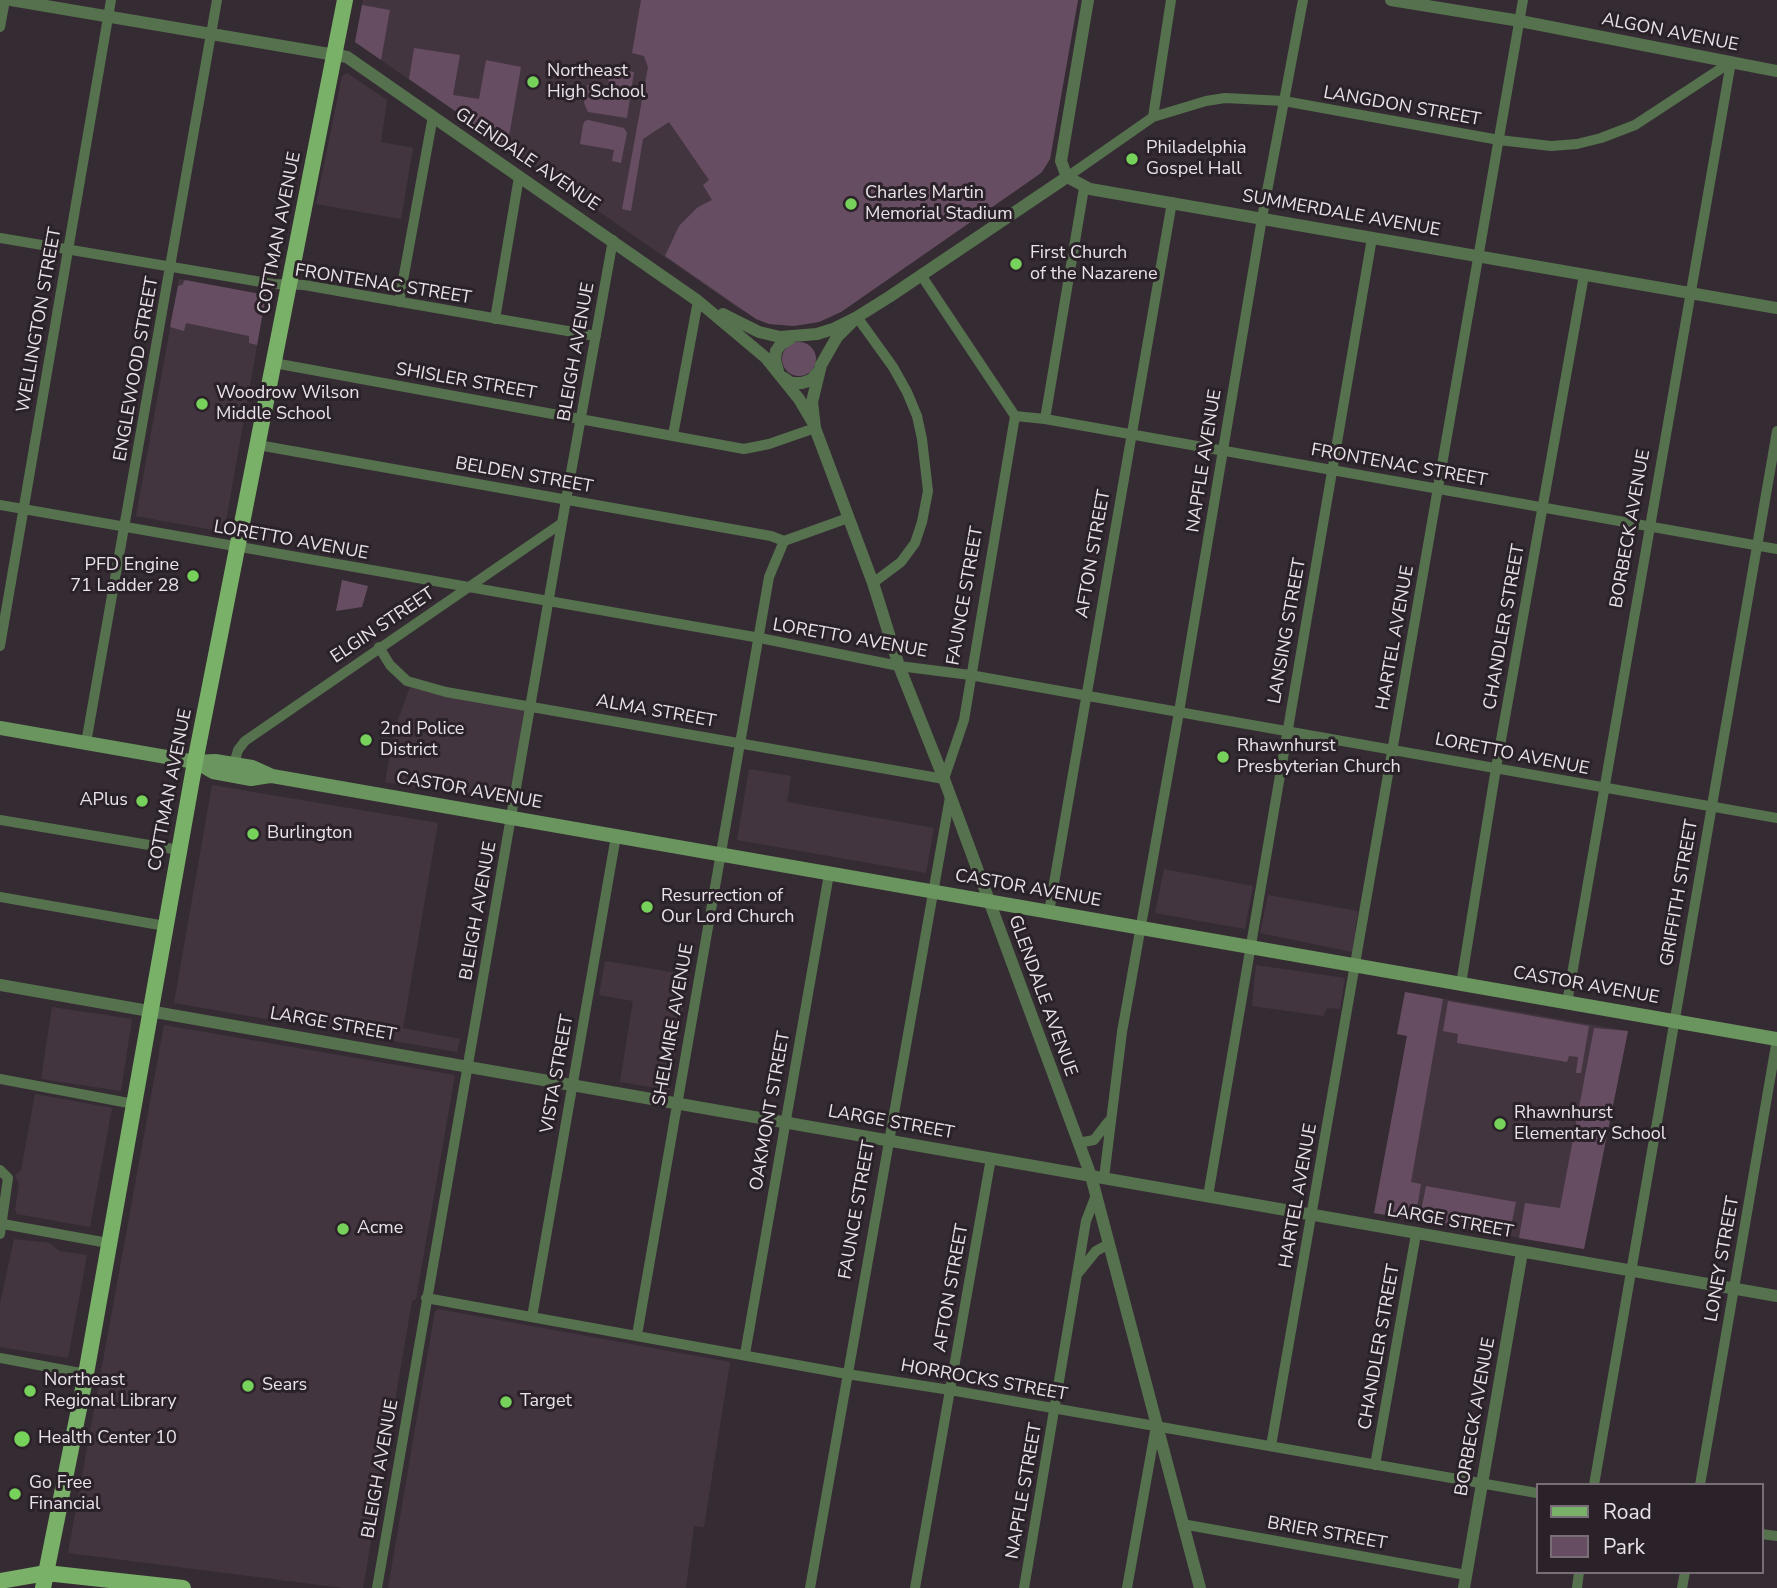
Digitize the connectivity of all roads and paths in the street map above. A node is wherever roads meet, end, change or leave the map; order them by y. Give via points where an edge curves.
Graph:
1 (5, 0) edge
2 (11, 0) edge
3 (111, 0) edge
4 (217, 0) edge
5 (345, 0) edge
6 (1088, 0) edge
7 (1171, 0) edge
8 (1303, 0) edge
9 (1391, 0) edge
10 (1524, 0) edge
11 (107, 17) junction
12 (1520, 21) junction
13 (0, 27) edge
14 (211, 35) junction
15 (334, 54) junction
16 (1731, 62) junction
17 (1777, 71) edge
18 (1284, 101) junction
19 (433, 116) junction
20 (1153, 117) junction
21 (1499, 140) junction
22 (519, 177) junction
23 (1067, 177) junction
24 (1084, 188) junction
25 (1172, 202) junction
26 (1262, 218) junction
27 (0, 237) edge
28 (1372, 238) junction
29 (613, 240) junction
30 (68, 249) junction
31 (1479, 256) junction
32 (171, 267) junction
33 (921, 275) junction
34 (1584, 275) junction
35 (289, 285) junction
36 (1690, 293) junction
37 (698, 301) junction
38 (399, 302) junction
39 (1777, 308) edge
40 (857, 317) junction
41 (495, 320) junction
42 (596, 336) junction
43 (793, 337) junction
44 (274, 363) junction
45 (820, 368) junction
46 (779, 374) junction
47 (1015, 416) junction
48 (581, 418) junction
49 (1045, 419) junction
50 (815, 428) junction
51 (1777, 431) edge
52 (673, 435) junction
53 (1131, 436) junction
54 (258, 445) junction
55 (1223, 451) junction
56 (1333, 472) junction
57 (1439, 489) junction
58 (566, 500) junction
59 (0, 505) edge
60 (1543, 507) junction
61 (23, 509) junction
62 (848, 518) junction
63 (562, 523) junction
64 (1650, 526) junction
65 (125, 528) junction
66 (784, 541) junction
67 (1757, 546) junction
68 (237, 547) junction
69 (1777, 549) edge
70 (873, 583) junction
71 (468, 587) junction
72 (548, 601) junction
73 (760, 638) junction
74 (0, 646) edge
75 (379, 647) junction
76 (899, 666) junction
77 (970, 676) junction
78 (1085, 695) junction
79 (530, 706) junction
80 (1180, 712) junction
81 (0, 728) edge
82 (1286, 732) junction
83 (741, 742) junction
84 (86, 743) junction
85 (1392, 749) junction
86 (195, 762) junction
87 (234, 764) junction
88 (1496, 768) junction
89 (271, 776) junction
90 (944, 779) junction
91 (1604, 789) junction
92 (950, 797) junction
93 (1711, 808) junction
94 (511, 818) junction
95 (1777, 818) edge
96 (0, 820) edge
97 (616, 836) junction
98 (179, 850) junction
99 (721, 855) junction
100 (829, 874) junction
101 (933, 892) junction
102 (0, 897) edge
103 (988, 902) junction
104 (1049, 912) junction
105 (165, 926) junction
106 (1140, 928) junction
107 (1250, 947) junction
108 (1356, 966) junction
109 (1461, 984) junction
110 (0, 985) edge
111 (1567, 1003) junction
112 (150, 1010) junction
113 (1674, 1021) junction
114 (1777, 1039) edge
115 (467, 1067) junction
116 (0, 1079) edge
117 (572, 1085) junction
118 (676, 1103) junction
119 (134, 1104) junction
120 (1110, 1119) junction
121 (785, 1123) junction
122 (888, 1139) junction
123 (1078, 1143) junction
124 (991, 1158) junction
125 (0, 1170) edge
126 (1097, 1177) junction
127 (1096, 1195) junction
128 (1208, 1196) junction
129 (1312, 1215) junction
130 (1, 1229) edge
131 (1416, 1234) junction
132 (108, 1243) junction
133 (1109, 1244) junction
134 (1521, 1252) junction
135 (1631, 1270) junction
136 (1076, 1276) junction
137 (1734, 1288) junction
138 (1777, 1296) edge
139 (426, 1298) junction
140 (531, 1317) junction
141 (637, 1335) junction
142 (745, 1354) junction
143 (0, 1358) edge
144 (86, 1374) junction
145 (847, 1374) junction
146 (950, 1390) junction
147 (1056, 1410) junction
148 (1156, 1426) junction
149 (1271, 1446) junction
150 (1376, 1465) junction
151 (1594, 1483) edge
152 (1700, 1483) edge
153 (1483, 1484) junction
154 (1536, 1493) edge
155 (1182, 1524) junction
156 (0, 1581) edge
157 (45, 1581) edge
158 (1465, 1581) edge
159 (183, 1588) edge
160 (377, 1588) edge
161 (810, 1588) edge
162 (915, 1588) edge
163 (1024, 1588) edge
164 (1127, 1588) edge
165 (1200, 1588) edge

1 - 13 street
2 - 11 street
3 - 11 street, WELLINGTON STREET
4 - 14 street, ENGLEWOOD STREET
5 - 15 main road, COTTMAN AVENUE
6 - 23 street via 1061,161
7 - 20 street
8 - 18 street, NAPFLE AVENUE
9 - 12 street, ALGON AVENUE
10 - 12 street, HARTEL AVENUE
11 - 14 street
11 - 30 street, WELLINGTON STREET
12 - 16 street, ALGON AVENUE
12 - 21 street, HARTEL AVENUE
14 - 15 street
14 - 32 street, ENGLEWOOD STREET
15 - 19 street, GLENDALE AVENUE via 347,57
15 - 35 main road, COTTMAN AVENUE
16 - 17 street, ALGON AVENUE
16 - 21 street, LANGDON STREET via 1635,125 1601,138 1551,145
16 - 36 street, BORBECK AVENUE
18 - 20 street, LANGDON STREET via 1226,98
18 - 21 street, LANGDON STREET
18 - 26 street, NAPFLE AVENUE
19 - 22 street, GLENDALE AVENUE
19 - 38 street
20 - 23 street, LANGDON STREET
21 - 31 street, HARTEL AVENUE
22 - 29 street, GLENDALE AVENUE
22 - 41 street
23 - 24 street, SUMMERDALE AVENUE
23 - 33 street
24 - 25 street, SUMMERDALE AVENUE
24 - 49 street
25 - 26 street, SUMMERDALE AVENUE
25 - 53 street, AFTON STREET
26 - 28 street, SUMMERDALE AVENUE
26 - 55 street, NAPFLE AVENUE
27 - 30 street, FRONTENAC STREET
28 - 31 street, SUMMERDALE AVENUE
28 - 56 street, LANSING STREET
29 - 37 street, GLENDALE AVENUE
29 - 42 street, BLEIGH AVENUE
30 - 32 street, FRONTENAC STREET
30 - 61 street, WELLINGTON STREET
31 - 34 street, SUMMERDALE AVENUE
31 - 57 street, HARTEL AVENUE
32 - 35 street, FRONTENAC STREET
32 - 65 street, ENGLEWOOD STREET
33 - 40 street
33 - 47 street
34 - 36 street, SUMMERDALE AVENUE
34 - 60 street, CHANDLER STREET
35 - 38 street, FRONTENAC STREET
35 - 44 main road, COTTMAN AVENUE
36 - 39 street, SUMMERDALE AVENUE
36 - 64 street, BORBECK AVENUE
37 - 43 street, GLENDALE AVENUE via 759,332
37 - 46 street, GLENDALE AVENUE via 752,344
37 - 52 street
38 - 41 street, FRONTENAC STREET
40 - 43 street via 823,333
40 - 45 street via 837,337
40 - 70 street via 907,392 917,416 927,481 915,543 901,562
41 - 42 street, FRONTENAC STREET
42 - 48 street, BLEIGH AVENUE
43 - 45 street, GLENDALE AVENUE via 815,344
43 - 46 street via 776,351
44 - 48 street, SHISLER STREET
44 - 54 main road, COTTMAN AVENUE
45 - 46 street via 814,378 802,383 792,383
45 - 50 street, GLENDALE AVENUE via 812,402
46 - 50 street, GLENDALE AVENUE
47 - 49 street, FRONTENAC STREET
47 - 77 street, FAUNCE STREET
48 - 52 street, SHISLER STREET
48 - 58 street, BLEIGH AVENUE
49 - 53 street, FRONTENAC STREET
50 - 52 street, SHISLER STREET via 744,449
50 - 62 street, GLENDALE AVENUE
51 - 67 street, GRIFFITH STREET
53 - 55 street, FRONTENAC STREET
53 - 78 street, AFTON STREET
54 - 58 street, BELDEN STREET
54 - 68 main road, COTTMAN AVENUE
55 - 56 street, FRONTENAC STREET
55 - 80 street, NAPFLE AVENUE
56 - 57 street, FRONTENAC STREET
56 - 82 street, LANSING STREET
57 - 60 street, FRONTENAC STREET
57 - 85 street, HARTEL AVENUE
58 - 63 street, BLEIGH AVENUE
58 - 66 street, BELDEN STREET
59 - 61 street, LORETTO AVENUE
60 - 64 street, FRONTENAC STREET
60 - 88 street, CHANDLER STREET
61 - 65 street, LORETTO AVENUE
61 - 74 street, WELLINGTON STREET
62 - 66 street
62 - 70 street, GLENDALE AVENUE
63 - 71 street, ELGIN STREET
63 - 72 street, BLEIGH AVENUE
64 - 67 street, FRONTENAC STREET
64 - 91 street, BORBECK AVENUE
65 - 68 street, LORETTO AVENUE
65 - 84 street, ENGLEWOOD STREET
66 - 73 street, SHELMIRE AVENUE via 769,577
67 - 69 street, FRONTENAC STREET
67 - 93 street, GRIFFITH STREET
68 - 71 street, LORETTO AVENUE
68 - 86 main road, COTTMAN AVENUE
70 - 76 street, GLENDALE AVENUE
71 - 72 street, LORETTO AVENUE
71 - 75 street, ELGIN STREET
72 - 73 street, LORETTO AVENUE
72 - 79 street, BLEIGH AVENUE
73 - 76 street, LORETTO AVENUE
73 - 83 street, SHELMIRE AVENUE
75 - 79 street, ALMA STREET via 407,681 457,695
75 - 87 street, ELGIN STREET via 245,741
76 - 77 street, LORETTO AVENUE
76 - 90 street, GLENDALE AVENUE
77 - 78 street, LORETTO AVENUE
77 - 90 street, FAUNCE STREET via 964,720
78 - 80 street, LORETTO AVENUE
78 - 104 street, AFTON STREET
79 - 83 street, ALMA STREET
79 - 94 street, BLEIGH AVENUE
80 - 82 street, LORETTO AVENUE
80 - 106 street, NAPFLE AVENUE
81 - 84 main road, CASTOR AVENUE
82 - 85 street, LORETTO AVENUE
82 - 107 street, LANSING STREET
83 - 90 street, ALMA STREET
83 - 99 street, SHELMIRE AVENUE
84 - 86 main road, CASTOR AVENUE
85 - 88 street, LORETTO AVENUE
85 - 108 street, HARTEL AVENUE
86 - 87 main road, CASTOR AVENUE
86 - 89 main road, CASTOR AVENUE via 213,772 251,779
86 - 98 main road, COTTMAN AVENUE
87 - 89 main road, CASTOR AVENUE
88 - 91 street, LORETTO AVENUE
88 - 109 street, CHANDLER STREET
89 - 94 main road, CASTOR AVENUE
90 - 92 street, GLENDALE AVENUE
91 - 93 street, LORETTO AVENUE
91 - 111 street, BORBECK AVENUE
92 - 101 street, FAUNCE STREET
92 - 103 street, GLENDALE AVENUE
93 - 95 street, LORETTO AVENUE
93 - 113 street, GRIFFITH STREET
94 - 97 main road, CASTOR AVENUE
94 - 115 street, BLEIGH AVENUE
96 - 98 street
97 - 99 main road, CASTOR AVENUE
97 - 117 street, VISTA STREET
98 - 105 main road, COTTMAN AVENUE
99 - 100 main road, CASTOR AVENUE
99 - 118 street, SHELMIRE AVENUE
100 - 101 main road, CASTOR AVENUE
100 - 121 street, OAKMONT STREET
101 - 103 main road, CASTOR AVENUE
101 - 122 street, FAUNCE STREET
102 - 105 street
103 - 104 main road, CASTOR AVENUE
103 - 123 street, GLENDALE AVENUE
104 - 106 main road, CASTOR AVENUE
105 - 112 main road, COTTMAN AVENUE
106 - 107 main road, CASTOR AVENUE
106 - 120 street
107 - 108 main road, CASTOR AVENUE
107 - 128 street, LANSING STREET
108 - 109 main road, CASTOR AVENUE
108 - 129 street, HARTEL AVENUE
109 - 111 main road, CASTOR AVENUE
110 - 112 street, LARGE STREET
111 - 113 main road, CASTOR AVENUE
112 - 115 street, LARGE STREET
112 - 119 main road, COTTMAN AVENUE
113 - 114 main road, CASTOR AVENUE
113 - 135 street, GRIFFITH STREET
114 - 137 street, LONEY STREET
115 - 117 street, LARGE STREET
115 - 139 street, BLEIGH AVENUE
116 - 119 street
117 - 118 street, LARGE STREET
117 - 140 street, VISTA STREET
118 - 121 street, LARGE STREET
118 - 141 street, SHELMIRE AVENUE
119 - 132 main road, COTTMAN AVENUE
120 - 123 street via 1094,1140
120 - 126 street
121 - 122 street, LARGE STREET
121 - 142 street, OAKMONT STREET
122 - 124 street, LARGE STREET
122 - 145 street, FAUNCE STREET
123 - 126 street, GLENDALE AVENUE
124 - 126 street, LARGE STREET
124 - 146 street, AFTON STREET
125 - 130 street via 8,1178
126 - 127 street, GLENDALE AVENUE
126 - 128 street, LARGE STREET
127 - 133 street, GLENDALE AVENUE
127 - 136 street, NAPFLE STREET
128 - 129 street, LARGE STREET
129 - 131 street, LARGE STREET
129 - 149 street, HARTEL AVENUE
130 - 132 street
131 - 134 street, LARGE STREET
131 - 150 street, CHANDLER STREET
132 - 144 main road, COTTMAN AVENUE
133 - 136 street via 1096,1251
133 - 148 street, GLENDALE AVENUE
134 - 135 street, LARGE STREET
134 - 153 street, BORBECK AVENUE
135 - 137 street, LARGE STREET
135 - 151 street, GRIFFITH STREET
136 - 147 street, NAPFLE STREET
137 - 138 street, LARGE STREET
137 - 152 street, LONEY STREET
139 - 140 street, HORROCKS STREET
139 - 160 street, BLEIGH AVENUE
140 - 141 street, HORROCKS STREET
141 - 142 street, HORROCKS STREET
142 - 145 street, HORROCKS STREET
143 - 144 street
144 - 157 main road, COTTMAN AVENUE
145 - 146 street, HORROCKS STREET
145 - 161 street, FAUNCE STREET
146 - 147 street, HORROCKS STREET
146 - 162 street, AFTON STREET
147 - 148 street, HORROCKS STREET
147 - 163 street, NAPFLE STREET
148 - 149 street, HORROCKS STREET
148 - 155 street, GLENDALE AVENUE
148 - 164 street
149 - 150 street, HORROCKS STREET
150 - 153 street, HORROCKS STREET
153 - 154 street, HORROCKS STREET
153 - 158 street, BORBECK AVENUE
155 - 158 street, BRIER STREET
155 - 165 street, GLENDALE AVENUE
156 - 157 main road
157 - 159 main road

